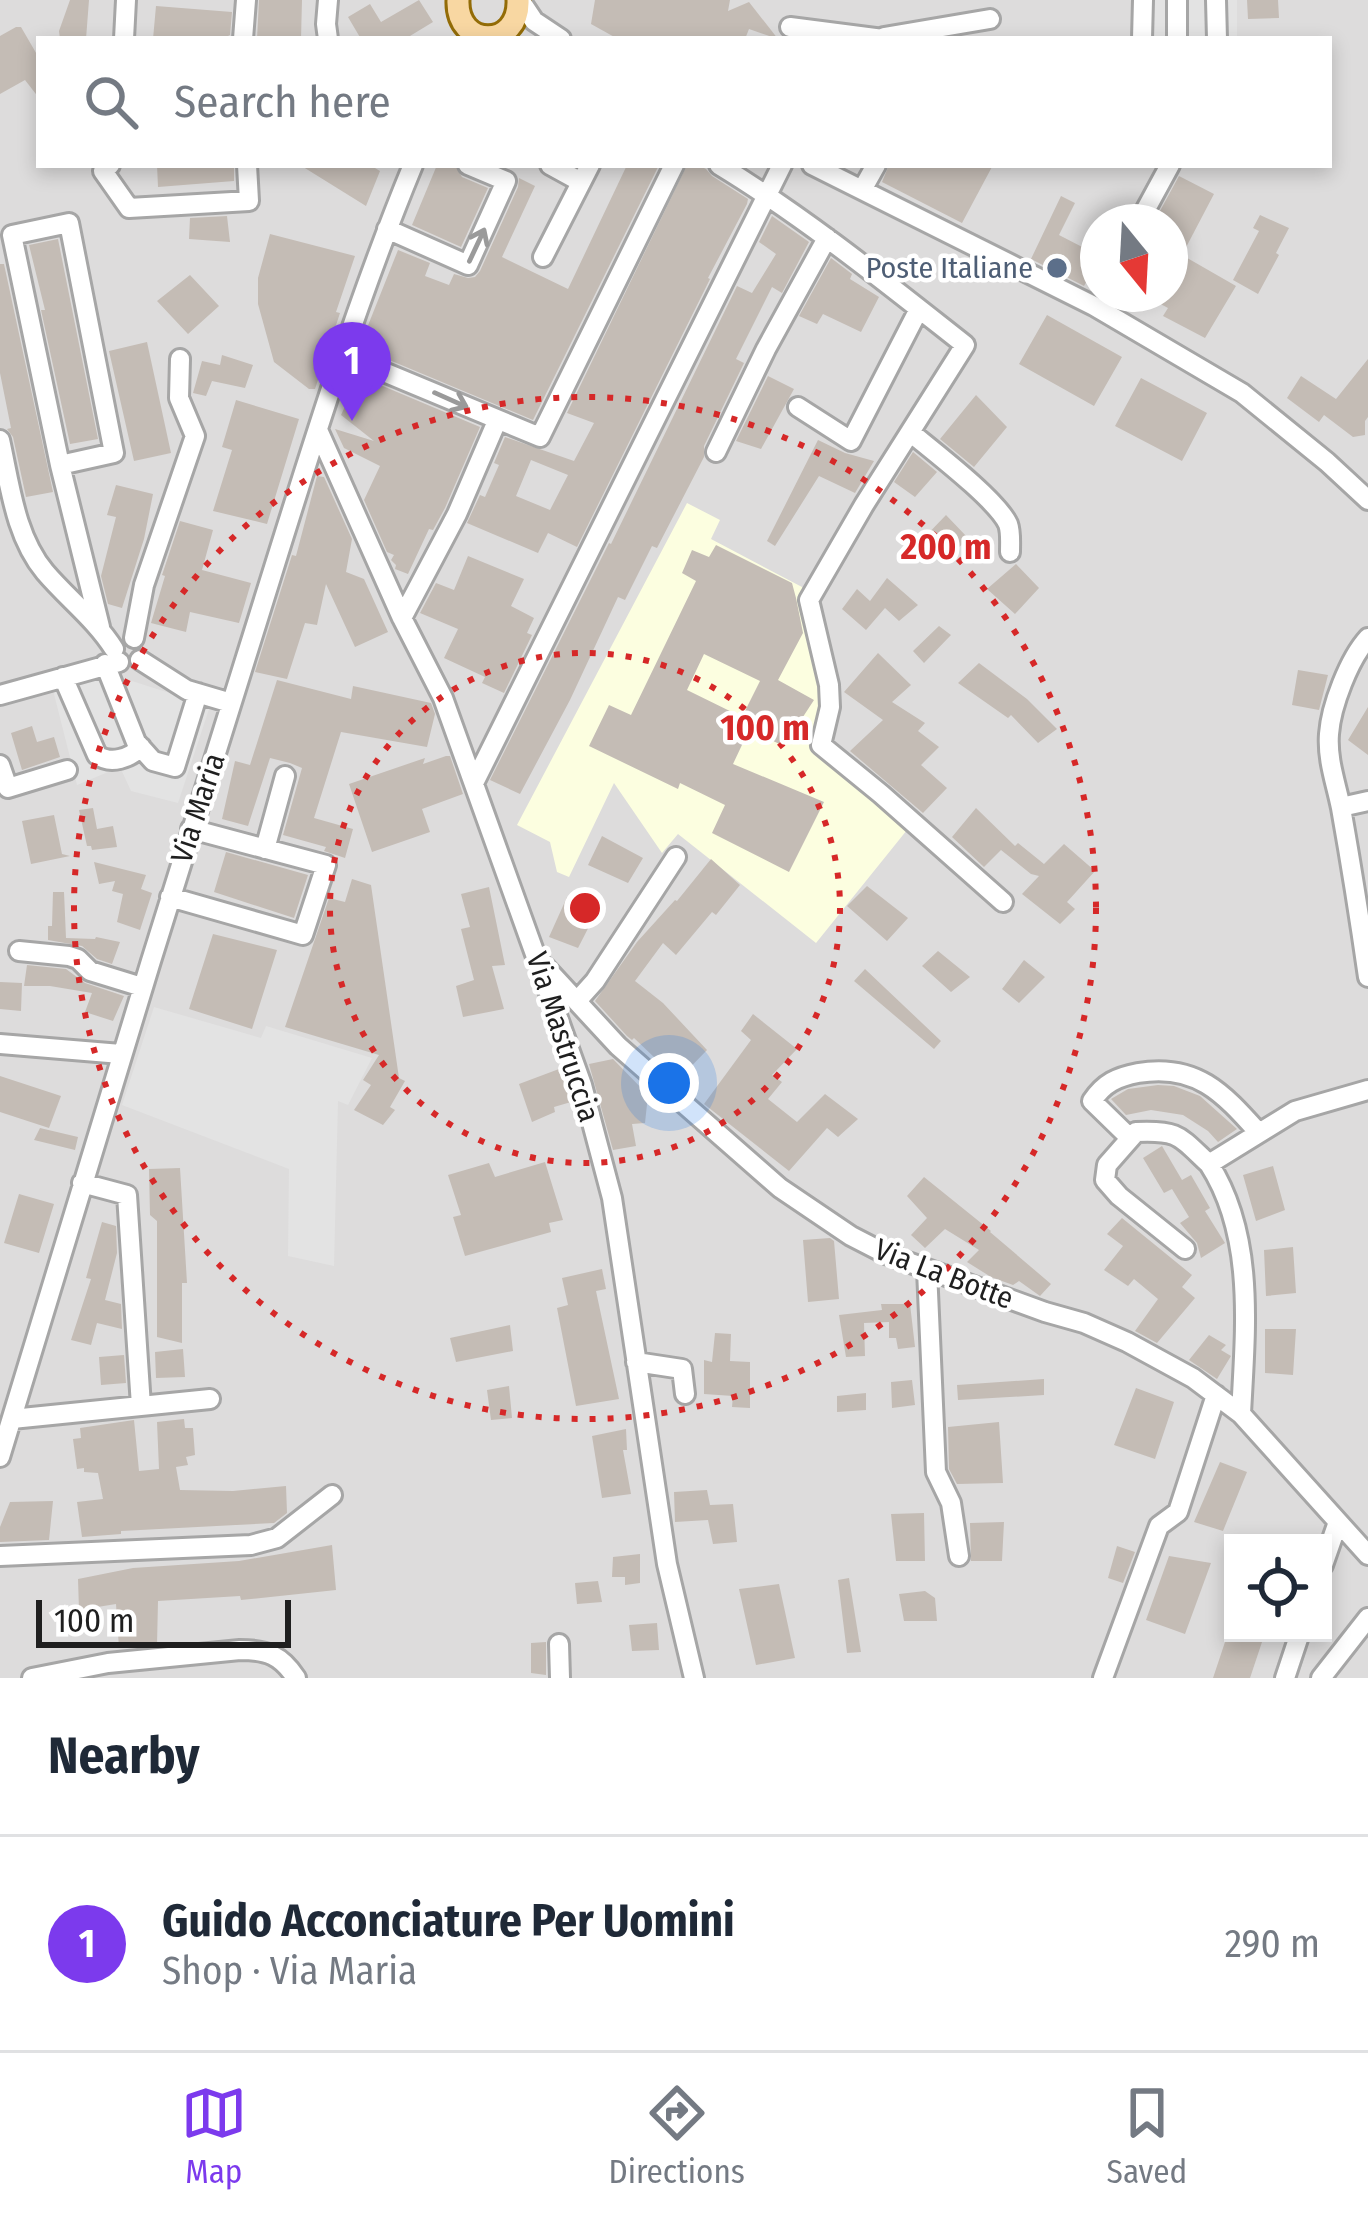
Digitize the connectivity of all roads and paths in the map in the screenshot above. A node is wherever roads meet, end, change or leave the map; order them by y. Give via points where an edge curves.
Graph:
1 (126, 0) edge
2 (246, 0) edge
3 (328, 0) edge
4 (519, 0) edge
5 (1143, 0) edge
6 (1177, 0) edge
7 (1216, 0) edge
8 (458, 19) edge
9 (990, 19) dead end
10 (790, 27) dead end
11 (554, 35) edge
12 (124, 36) edge
13 (243, 36) edge
14 (328, 36) edge
15 (490, 36) edge
16 (867, 36) edge
17 (895, 36) edge
18 (1142, 36) edge
19 (1177, 36) edge
20 (1217, 36) edge
21 (106, 168) edge
22 (247, 168) edge
23 (411, 168) edge
24 (475, 168) edge
25 (673, 168) edge
26 (724, 168) edge
27 (780, 168) edge
28 (821, 168) edge
29 (1168, 168) edge
30 (586, 174) edge
31 (855, 179) edge
32 (766, 194) junction
33 (1149, 204) edge
34 (387, 229) junction
35 (827, 238) junction
36 (543, 256) dead end
37 (1080, 292) edge
38 (920, 309) junction
39 (1116, 312) edge
40 (343, 355) junction
41 (180, 359) dead end
42 (798, 407) dead end
43 (497, 421) junction
44 (318, 430) junction
45 (910, 432) junction
46 (0, 440) edge
47 (716, 452) dead end
48 (60, 465) junction
49 (1368, 500) edge
50 (1010, 552) dead end
51 (402, 618) junction
52 (100, 627) junction
53 (134, 638) junction
54 (1368, 638) edge
55 (113, 658) junction
56 (140, 660) junction
57 (63, 677) junction
58 (198, 693) junction
59 (0, 695) edge
60 (231, 704) junction
61 (141, 747) junction
62 (0, 765) edge
63 (67, 770) dead end
64 (285, 776) dead end
65 (475, 781) junction
66 (1368, 802) edge
67 (1340, 807) junction
68 (191, 830) junction
69 (265, 849) junction
70 (676, 857) dead end
71 (170, 897) junction
72 (1004, 902) dead end
73 (19, 951) dead end
74 (538, 959) junction
75 (1368, 976) edge
76 (142, 987) junction
77 (577, 1001) junction
78 (0, 1045) edge
79 (121, 1054) junction
80 (1368, 1090) edge
81 (1258, 1132) junction
82 (1130, 1138) junction
83 (1209, 1165) junction
84 (82, 1184) junction
85 (1185, 1249) dead end
86 (927, 1270) junction
87 (636, 1362) junction
88 (685, 1394) dead end
89 (1216, 1395) junction
90 (209, 1400) dead end
91 (141, 1406) junction
92 (1241, 1414) junction
93 (12, 1419) junction
94 (0, 1457) edge
95 (332, 1495) dead end
96 (1337, 1522) junction
97 (1332, 1537) edge
98 (1368, 1555) edge
99 (0, 1556) edge
100 (959, 1556) dead end
101 (1368, 1618) edge
102 (1297, 1642) edge
103 (559, 1644) dead end
104 (83, 1673) edge
105 (32, 1678) edge
106 (296, 1678) edge
107 (560, 1678) edge
108 (694, 1678) edge
109 (1103, 1678) edge
110 (1286, 1678) edge
111 (1321, 1678) edge

1 - 12 street
2 - 13 street
3 - 14 street
4 - 11 street
4 - 15 main road via 516,20
5 - 18 street
6 - 19 street
7 - 20 street
8 - 15 main road
9 - 17 street
10 - 16 street
11 - 15 street via 527,28
21 - 22 street via 129,208 249,201
23 - 34 street, Via Maria
34 -> 24 street via 468,265 506,181
25 - 43 street via 540,437
26 - 32 street
27 - 32 street
28 - 31 street
29 - 33 street
30 - 36 street
31 - 37 street
32 - 35 street
32 - 65 street
34 - 40 street, Via Maria
35 - 38 street
35 - 47 street
38 - 42 street via 851,440
38 - 45 street via 965,344
39 - 49 street via 1242,393
40 -> 43 street
40 - 44 street, Via Maria
41 - 53 street via 179,398 195,436
43 - 51 street
44 - 51 street, Via Mastruccia
44 - 60 street, Via Maria
45 - 50 street via 1002,515
45 - 72 street via 809,600 829,685 821,745
46 - 52 street via 21,531 43,570
48 - 48 street via 12,235 69,223 114,453
48 - 52 street
51 - 65 street, Via Mastruccia
52 - 55 street
53 - 55 street via 123,638
53 - 56 street
54 - 67 street via 1329,730
55 - 56 street via 128,666
55 - 57 street
55 - 61 street
56 - 58 street
57 - 59 street
57 - 61 street via 102,759
58 - 60 street
58 - 61 street via 175,767
60 - 68 street, Via Maria
62 - 63 street via 8,788
64 - 69 street
65 - 74 street, Via Mastruccia
66 - 67 street
67 - 75 street
68 - 69 street
68 - 71 street, Via Maria
69 - 71 street via 326,865 303,935
70 - 77 street
71 - 76 street, Via Maria
73 - 76 street via 69,956
74 - 77 street, Via La Botte
74 - 87 street, Via Mastruccia via 612,1198
76 - 79 street, Via Maria
77 - 86 street, Via La Botte via 780,1188 851,1236
78 - 79 street
79 - 84 street, Via Maria
80 - 81 street
81 - 82 street via 1212,1086 1160,1069 1102,1086 1092,1101
81 - 83 street
82 - 83 street via 1165,1130
82 - 85 street via 1105,1180
83 - 92 street via 1240,1249
84 - 91 street via 127,1195
84 - 93 street, Via Maria
86 - 89 street, Via La Botte via 1084,1323
86 - 100 street via 937,1472
87 - 88 street via 682,1369
87 - 108 street, Via Mastruccia
89 - 92 street, Via La Botte
89 - 109 street via 1178,1512 1159,1526
90 - 91 street
91 - 93 street
92 - 96 street, Via La Botte
93 - 94 street, Via Maria
95 - 99 street via 278,1538 251,1545
96 - 97 street
96 - 98 street, Via La Botte
101 - 111 street
102 - 110 street
103 - 107 street
104 - 105 street
104 - 106 street via 182,1654 261,1650 277,1655

